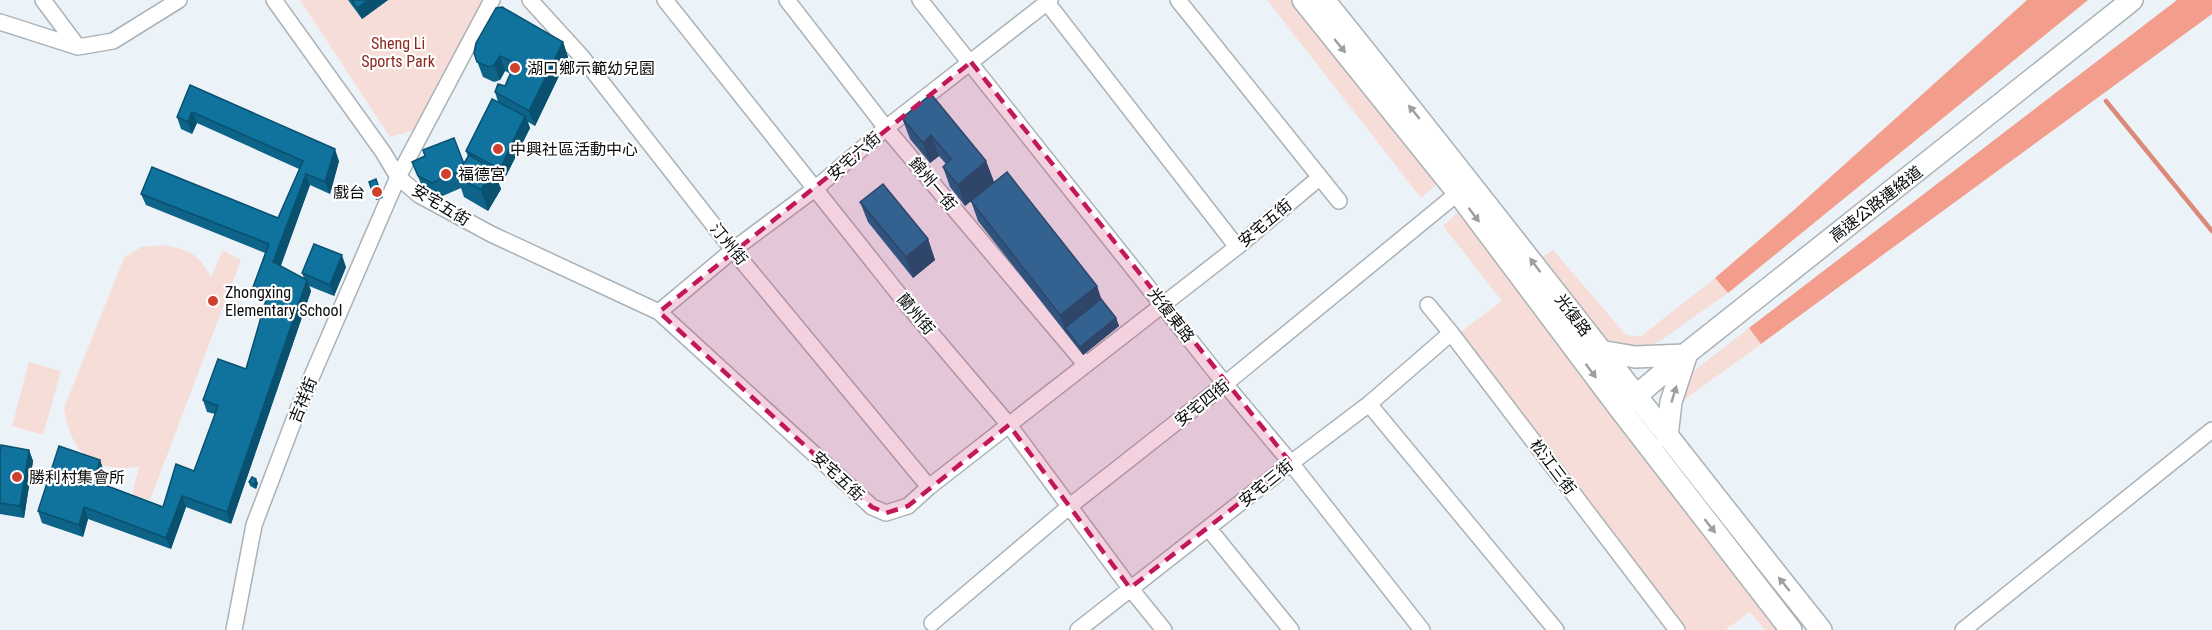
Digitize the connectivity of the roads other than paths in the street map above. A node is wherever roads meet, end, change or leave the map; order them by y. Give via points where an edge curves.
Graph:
1 (43, 0) edge
2 (178, 0) edge
3 (274, 0) edge
4 (492, 0) edge
5 (530, 0) edge
6 (664, 0) edge
7 (786, 0) edge
8 (920, 0) edge
9 (1178, 0) edge
10 (1303, 0) edge
11 (1324, 0) edge
12 (2132, 0) edge
13 (1047, 1) edge
14 (0, 22) edge
15 (78, 47) junction
16 (971, 62) junction
17 (886, 128) junction
18 (398, 177) junction
19 (1318, 178) junction
20 (1464, 187) junction
21 (816, 188) junction
22 (1339, 201) dead end
23 (1237, 247) junction
24 (733, 250) junction
25 (1162, 304) junction
26 (1428, 305) dead end
27 (659, 312) junction
28 (1451, 333) junction
29 (1600, 351) junction
30 (1686, 354) junction
31 (1084, 364) junction
32 (1225, 384) junction
33 (1628, 402) junction
34 (1369, 404) junction
35 (1009, 424) junction
36 (2212, 430) edge
37 (1666, 437) junction
38 (1291, 463) junction
39 (929, 487) junction
40 (1070, 506) junction
41 (1209, 529) junction
42 (1130, 588) junction
43 (932, 623) dead end
44 (234, 630) edge
45 (1078, 630) edge
46 (1164, 630) edge
47 (1291, 630) edge
48 (1422, 630) edge
49 (1556, 630) edge
50 (1677, 630) edge
51 (1791, 630) edge
52 (1821, 630) edge
53 (1963, 630) edge

1 - 15 street
2 - 15 street via 113,41
3 - 18 street, 安宅五街
4 - 18 street, 吉祥街
5 - 24 street, 汀州街 via 582,57
6 - 21 street, 蘭州街
7 - 17 street, 錦州一街
8 - 16 street, 光復東路
9 - 19 street
10 -> 20 street, 光復路
20 -> 11 street, 光復路
12 - 30 street, 高速公路連絡道
13 - 16 street, 安宅六街
13 - 23 street
14 - 15 street
16 - 17 street, 安宅六街
16 - 25 street, 光復東路
17 - 21 street, 安宅六街
17 - 31 street, 錦州一街
18 - 27 street, 安宅五街 via 419,195 491,234
18 - 44 street, 吉祥街 via 302,399 254,525
19 - 22 street
19 - 23 street, 安宅五街
29 -> 20 street, 光復路
20 - 32 street, 安宅四街
20 -> 33 street, 光復路
21 - 24 street, 安宅六街
21 - 35 street, 蘭州街 via 909,307
23 - 25 street, 安宅五街
24 - 27 street, 安宅六街
24 - 39 street, 汀州街
25 - 31 street, 安宅五街
25 - 32 street, 光復東路
26 - 28 street, 松江三街
27 - 39 street, 安宅五街 via 872,507 886,513 908,506
28 - 34 street, 安宅三街
28 - 50 street, 松江三街
29 - 30 street via 1635,357
29 - 33 street, 光復路
30 - 33 street, 高速公路連絡道
37 -> 30 street via 1671,402
31 - 35 street, 安宅五街
32 - 38 street, 光復東路
32 - 40 street, 安宅四街
33 - 37 street, 光復路
33 -> 51 street, 光復路
34 - 38 street, 安宅三街
34 - 49 street
35 - 39 street, 安宅五街
35 - 40 street, 蘭州街
36 - 53 street
52 -> 37 street, 光復路
38 - 41 street, 安宅三街
38 - 48 street, 光復東路
40 - 42 street, 蘭州街
40 - 43 street, 安宅四街
41 - 42 street, 安宅三街
41 - 47 street
42 - 45 street, 安宅三街
42 - 46 street, 蘭州街

